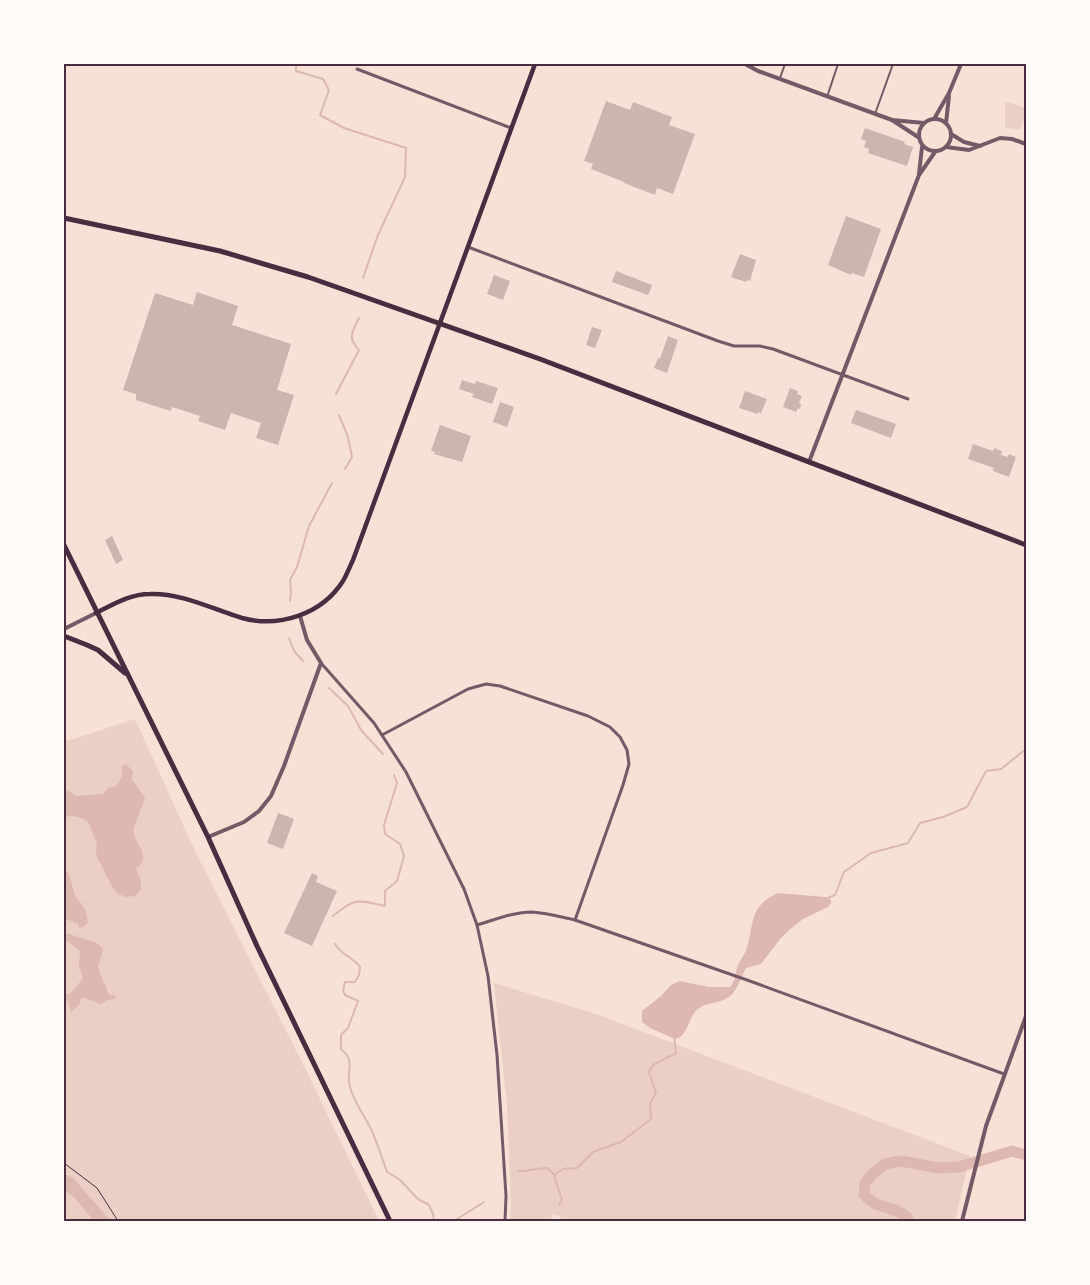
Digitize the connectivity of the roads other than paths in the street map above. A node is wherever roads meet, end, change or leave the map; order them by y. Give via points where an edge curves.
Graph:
1 (535, 64) edge
2 (745, 64) edge
3 (785, 64) edge
4 (838, 64) edge
5 (893, 64) edge
6 (961, 64) edge
7 (357, 69) dead end
8 (780, 78) junction
9 (950, 94) junction
10 (827, 96) junction
11 (875, 114) junction
12 (934, 119) junction
13 (892, 120) junction
14 (924, 123) junction
15 (946, 123) junction
16 (512, 128) junction
17 (951, 134) junction
18 (918, 137) junction
19 (1026, 144) edge
20 (980, 146) junction
21 (922, 147) junction
22 (946, 148) junction
23 (935, 152) junction
24 (919, 175) junction
25 (64, 218) edge
26 (468, 247) junction
27 (439, 323) junction
28 (842, 375) junction
29 (908, 400) dead end
30 (809, 462) junction
31 (64, 544) edge
32 (1026, 545) edge
33 (96, 613) junction
34 (300, 616) junction
35 (64, 628) edge
36 (64, 636) edge
37 (321, 663) junction
38 (127, 675) junction
39 (382, 735) junction
40 (208, 837) junction
41 (575, 920) junction
42 (477, 925) junction
43 (1026, 1016) edge
44 (1004, 1074) junction
45 (390, 1221) edge
46 (505, 1221) edge
47 (962, 1221) edge

1 - 16 main road
2 - 8 street
3 - 8 lane
4 - 10 lane
5 - 11 lane
6 - 9 street
7 - 16 street
8 - 10 street
9 - 12 street
9 - 15 street
10 - 11 street
11 - 13 street
12 - 14 street
12 - 15 street
13 - 14 street
13 - 18 street
14 - 18 street
15 - 17 street
16 - 26 main road
17 - 20 street
17 - 22 street
18 - 21 street
19 - 20 street via 1000,138
20 - 22 street via 969,150
21 - 23 street
21 - 24 street
22 - 23 street
23 - 24 street
24 - 28 street
25 - 27 main road via 220,251 308,277
26 - 27 main road
26 - 28 street via 718,341 734,346 760,346
27 - 30 main road
27 - 34 main road via 353,560 330,597
28 - 29 street
28 - 30 street
30 - 32 main road
31 - 33 main road
33 - 34 main road via 131,596 150,594 189,600 243,618 278,621
33 - 35 street
33 - 38 main road
34 - 37 street via 307,640
36 - 38 main road via 98,650
37 - 39 street
37 - 40 street via 271,796 244,822
38 - 40 main road
39 - 41 street via 468,689 486,684 588,716 610,727 627,750 629,764
39 - 42 street via 406,772 464,889
40 - 45 main road
41 - 42 street via 530,912
41 - 44 street
42 - 46 street via 488,976 497,1055
43 - 44 street
44 - 47 street via 986,1126

